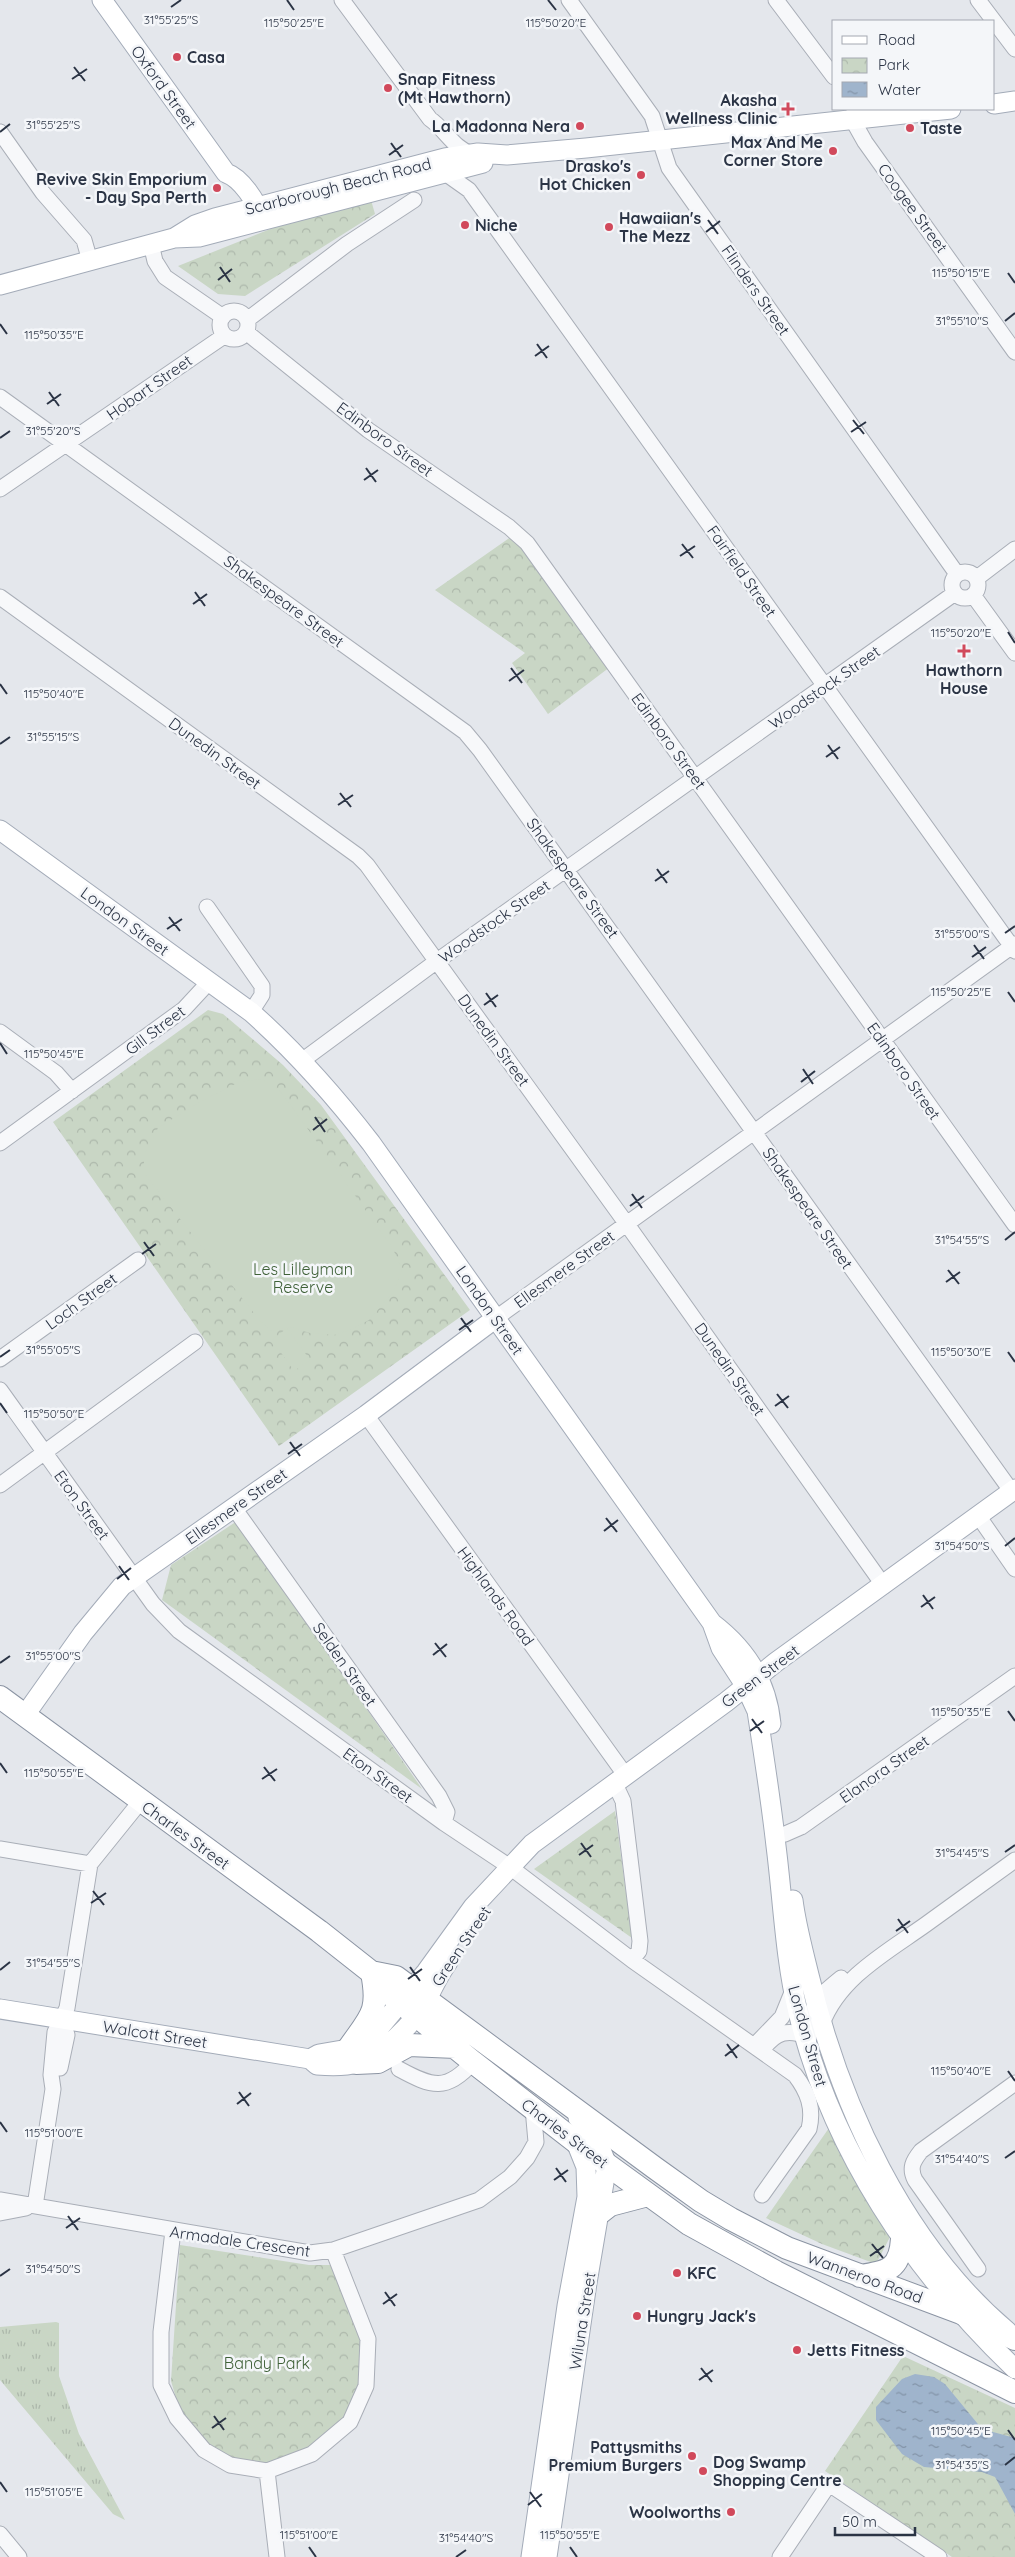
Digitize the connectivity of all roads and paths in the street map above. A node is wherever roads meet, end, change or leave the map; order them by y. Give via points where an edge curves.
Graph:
1 (102, 0) edge
2 (342, 0) edge
3 (568, 0) edge
4 (776, 0) edge
5 (978, 0) edge
6 (993, 20) edge
7 (995, 23) edge
8 (1015, 49) edge
9 (832, 74) edge
10 (1015, 102) edge
11 (995, 104) edge
12 (932, 110) edge
13 (854, 114) edge
14 (430, 119) junction
15 (0, 132) edge
16 (660, 140) junction
17 (469, 161) junction
18 (445, 166) junction
19 (469, 190) junction
20 (414, 200) dead end
21 (252, 215) junction
22 (151, 244) junction
23 (90, 261) junction
24 (0, 285) edge
25 (223, 317) junction
26 (246, 326) junction
27 (224, 336) junction
28 (1015, 352) edge
29 (0, 397) edge
30 (67, 444) junction
31 (0, 489) edge
32 (1015, 549) edge
33 (958, 574) junction
34 (977, 578) junction
35 (955, 593) junction
36 (974, 595) junction
37 (0, 597) edge
38 (1015, 652) edge
39 (824, 687) junction
40 (696, 777) junction
41 (0, 830) edge
42 (566, 870) junction
43 (207, 907) dead end
44 (1014, 947) edge
45 (437, 961) junction
46 (208, 982) junction
47 (251, 1012) junction
48 (0, 1032) edge
49 (882, 1039) junction
50 (303, 1060) junction
51 (72, 1091) junction
52 (754, 1131) junction
53 (0, 1143) edge
54 (626, 1223) junction
55 (1015, 1225) edge
56 (138, 1260) dead end
57 (496, 1318) junction
58 (195, 1342) dead end
59 (0, 1359) edge
60 (0, 1390) edge
61 (366, 1415) junction
62 (44, 1453) junction
63 (0, 1484) edge
64 (1014, 1491) edge
65 (234, 1508) junction
66 (978, 1517) junction
67 (1015, 1569) edge
68 (135, 1578) junction
69 (884, 1586) junction
70 (1015, 1676) edge
71 (752, 1680) junction
72 (0, 1697) edge
73 (25, 1715) junction
74 (620, 1780) junction
75 (140, 1802) junction
76 (444, 1823) junction
77 (780, 1835) junction
78 (0, 1849) edge
79 (1015, 1860) edge
80 (90, 1864) junction
81 (510, 1867) junction
82 (632, 1960) junction
83 (863, 1969) junction
84 (371, 1972) junction
85 (809, 1974) junction
86 (841, 1978) junction
87 (793, 1990) junction
88 (414, 2002) junction
89 (815, 2002) junction
90 (0, 2009) edge
91 (62, 2019) junction
92 (822, 2024) junction
93 (807, 2040) junction
94 (456, 2047) junction
95 (758, 2049) junction
96 (352, 2056) junction
97 (473, 2062) junction
98 (399, 2070) dead end
99 (1015, 2082) edge
100 (562, 2101) junction
101 (534, 2118) junction
102 (576, 2142) junction
103 (608, 2165) junction
104 (648, 2194) junction
105 (762, 2195) dead end
106 (0, 2200) edge
107 (35, 2206) junction
108 (601, 2212) junction
109 (718, 2212) joint
110 (0, 2214) edge
111 (173, 2231) junction
112 (902, 2239) junction
113 (333, 2250) junction
114 (978, 2269) dead end
115 (776, 2272) joint
116 (860, 2276) junction
117 (961, 2313) junction
118 (1015, 2338) edge
119 (569, 2349) junction
120 (1015, 2369) edge
121 (1015, 2392) edge
122 (267, 2471) junction
123 (0, 2534) edge
124 (19, 2557) edge
125 (277, 2557) edge
126 (531, 2557) edge
127 (547, 2557) edge
128 (780, 2557) edge
129 (939, 2557) edge

1 - 21 main road, Oxford Street via 226,173 234,176
2 - 14 street
3 - 16 street, Flinders Street via 652,116
4 - 9 street
5 - 6 street
7 - 8 street
10 - 11 main road
12 - 13 main road, Scarborough Beach Road
13 - 16 main road, Scarborough Beach Road
13 - 28 street, Coogee Street via 856,126 865,142
14 - 17 street via 442,127
14 - 18 street
15 - 23 street via 43,193 84,240
16 - 17 main road, Scarborough Beach Road
16 - 33 street, Flinders Street via 674,174
17 - 18 main road, Scarborough Beach Road
17 - 19 street, Fairfield Street
18 - 19 street, Fairfield Street
18 - 21 main road, Scarborough Beach Road
19 - 39 street, Fairfield Street
20 - 26 street via 348,244
21 - 22 main road, Scarborough Beach Road via 199,237 174,238
22 - 23 main road, Scarborough Beach Road
22 - 25 street via 155,261 165,278
23 - 24 main road, Scarborough Beach Road
25 - 26 street via 233,311 242,314
25 - 27 street via 220,327
26 - 27 street via 234,339
26 - 40 street, Edinboro Street via 368,430 509,527 527,543
27 - 30 street, Hobart Street
29 - 30 street, Shakespeare Street
30 - 31 street, Hobart Street
30 - 42 street, Shakespeare Street via 465,732
32 - 34 street
33 - 34 street via 969,572
33 - 35 street via 952,584
34 - 36 street
35 - 36 street via 964,598
35 - 39 street, Woodstock Street
36 - 38 street
37 - 45 street, Dunedin Street via 358,856
39 - 40 street, Woodstock Street
39 - 44 street, Fairfield Street
40 - 42 street, Woodstock Street
40 - 49 street, Edinboro Street
41 - 46 main road, London Street
42 - 45 street, Woodstock Street
42 - 52 street, Shakespeare Street
43 - 47 street via 262,986 262,995
44 - 49 street, Ellesmere Street
45 - 50 street, Woodstock Street
45 - 54 street, Dunedin Street
46 - 47 main road, London Street
46 - 51 street, Gill Street via 184,1009
47 - 50 main road, London Street
48 - 51 street via 56,1073
49 - 52 street, Ellesmere Street
49 - 55 street, Edinboro Street
50 - 57 main road, London Street via 371,1143
51 - 53 street, Gill Street
52 - 54 street, Ellesmere Street
52 - 64 street, Shakespeare Street
54 - 57 street, Ellesmere Street
54 - 69 street, Dunedin Street
56 - 59 street, Loch Street
57 - 61 main road, Ellesmere Street
57 - 71 main road, London Street via 712,1623 732,1638
58 - 62 street
60 - 62 street, Eton Street
61 - 65 main road, Ellesmere Street
61 - 74 street, Highlands Road
62 - 63 street
62 - 68 street, Eton Street
64 - 66 main road, Green Street
65 - 68 main road, Ellesmere Street
65 - 76 street, Selden Street via 439,1796 447,1812
66 - 67 street
66 - 69 main road, Green Street
68 - 73 main road, Ellesmere Street via 114,1594 82,1633
68 - 76 street, Eton Street via 153,1604 179,1631
69 - 71 main road, Green Street
70 - 77 street, Elanora Street via 801,1827
71 - 74 main road, Green Street
71 - 77 main road, London Street via 770,1716
72 - 73 highway, Charles Street
73 - 75 highway, Charles Street
74 - 81 main road, Green Street via 532,1844
74 - 82 street, Highlands Road via 640,1940 639,1951
75 - 80 street
75 - 84 highway, Charles Street
76 - 81 street, Eton Street
77 - 85 main road, London Street
77 - 87 main road, London Street
78 - 80 street
79 - 83 street
80 - 91 street
81 - 82 street, Eton Street
81 - 88 main road, Green Street via 484,1913
82 - 95 street, Eton Street
83 - 86 street
83 - 92 street via 826,2012
84 - 88 highway, Charles Street via 386,1991
84 - 96 highway via 375,2005
85 - 86 street via 824,1979
85 - 89 main road, London Street
86 - 89 street
87 - 93 main road, London Street
87 - 95 street via 782,2017
88 - 94 highway, Charles Street
88 - 96 main road, Walcott Street via 382,2049
88 - 100 highway, Charles Street
89 - 92 main road, London Street
89 - 93 street
90 - 91 main road, Walcott Street
91 - 96 main road, Walcott Street via 310,2058 317,2065 331,2066
91 - 107 street via 67,2035 58,2077 52,2089
92 - 118 main road, London Street via 859,2127 918,2230 975,2301
93 - 95 street via 793,2031 781,2034
93 - 112 main road, London Street via 843,2139
94 - 96 highway via 409,2045 378,2062
94 - 97 highway, Charles Street
95 - 105 street, Eton Street via 795,2075 806,2090 812,2117 809,2129
97 - 98 street via 454,2080 440,2085 420,2081
97 - 101 highway, Charles Street
99 - 114 street via 921,2151 912,2166 915,2180
100 - 103 main road via 590,2131
100 - 109 highway, Charles Street
101 - 102 highway, Charles Street
101 - 113 street, Armadale Crescent via 536,2142 527,2158 510,2177 479,2200
102 - 103 highway, Charles Street
102 - 119 main road, Wiluna Street via 586,2167 588,2186
103 - 104 highway, Charles Street
103 - 108 main road, Wiluna Street
104 - 108 highway via 610,2205
104 - 115 highway, Charles Street via 689,2224
106 - 107 street
107 - 110 street, Armadale Crescent
107 - 111 street, Armadale Crescent
108 - 119 main road, Wiluna Street
109 - 116 highway, Wanneroo Road via 787,2248
111 - 113 street, Armadale Crescent via 310,2253
111 - 122 street via 161,2332 160,2385 177,2418 204,2450 230,2465
112 - 116 highway via 896,2264 880,2273
112 - 117 main road, London Street via 940,2291
113 - 122 street via 368,2340 366,2386 350,2422 312,2454
115 - 121 highway, Wanneroo Road
116 - 117 highway, Wanneroo Road
117 - 118 highway, Wanneroo Road
117 - 120 main road, London Street
119 - 126 main road, Wiluna Street
119 - 127 main road, Wiluna Street
122 - 125 street
123 - 124 street
128 - 129 street via 829,2484

